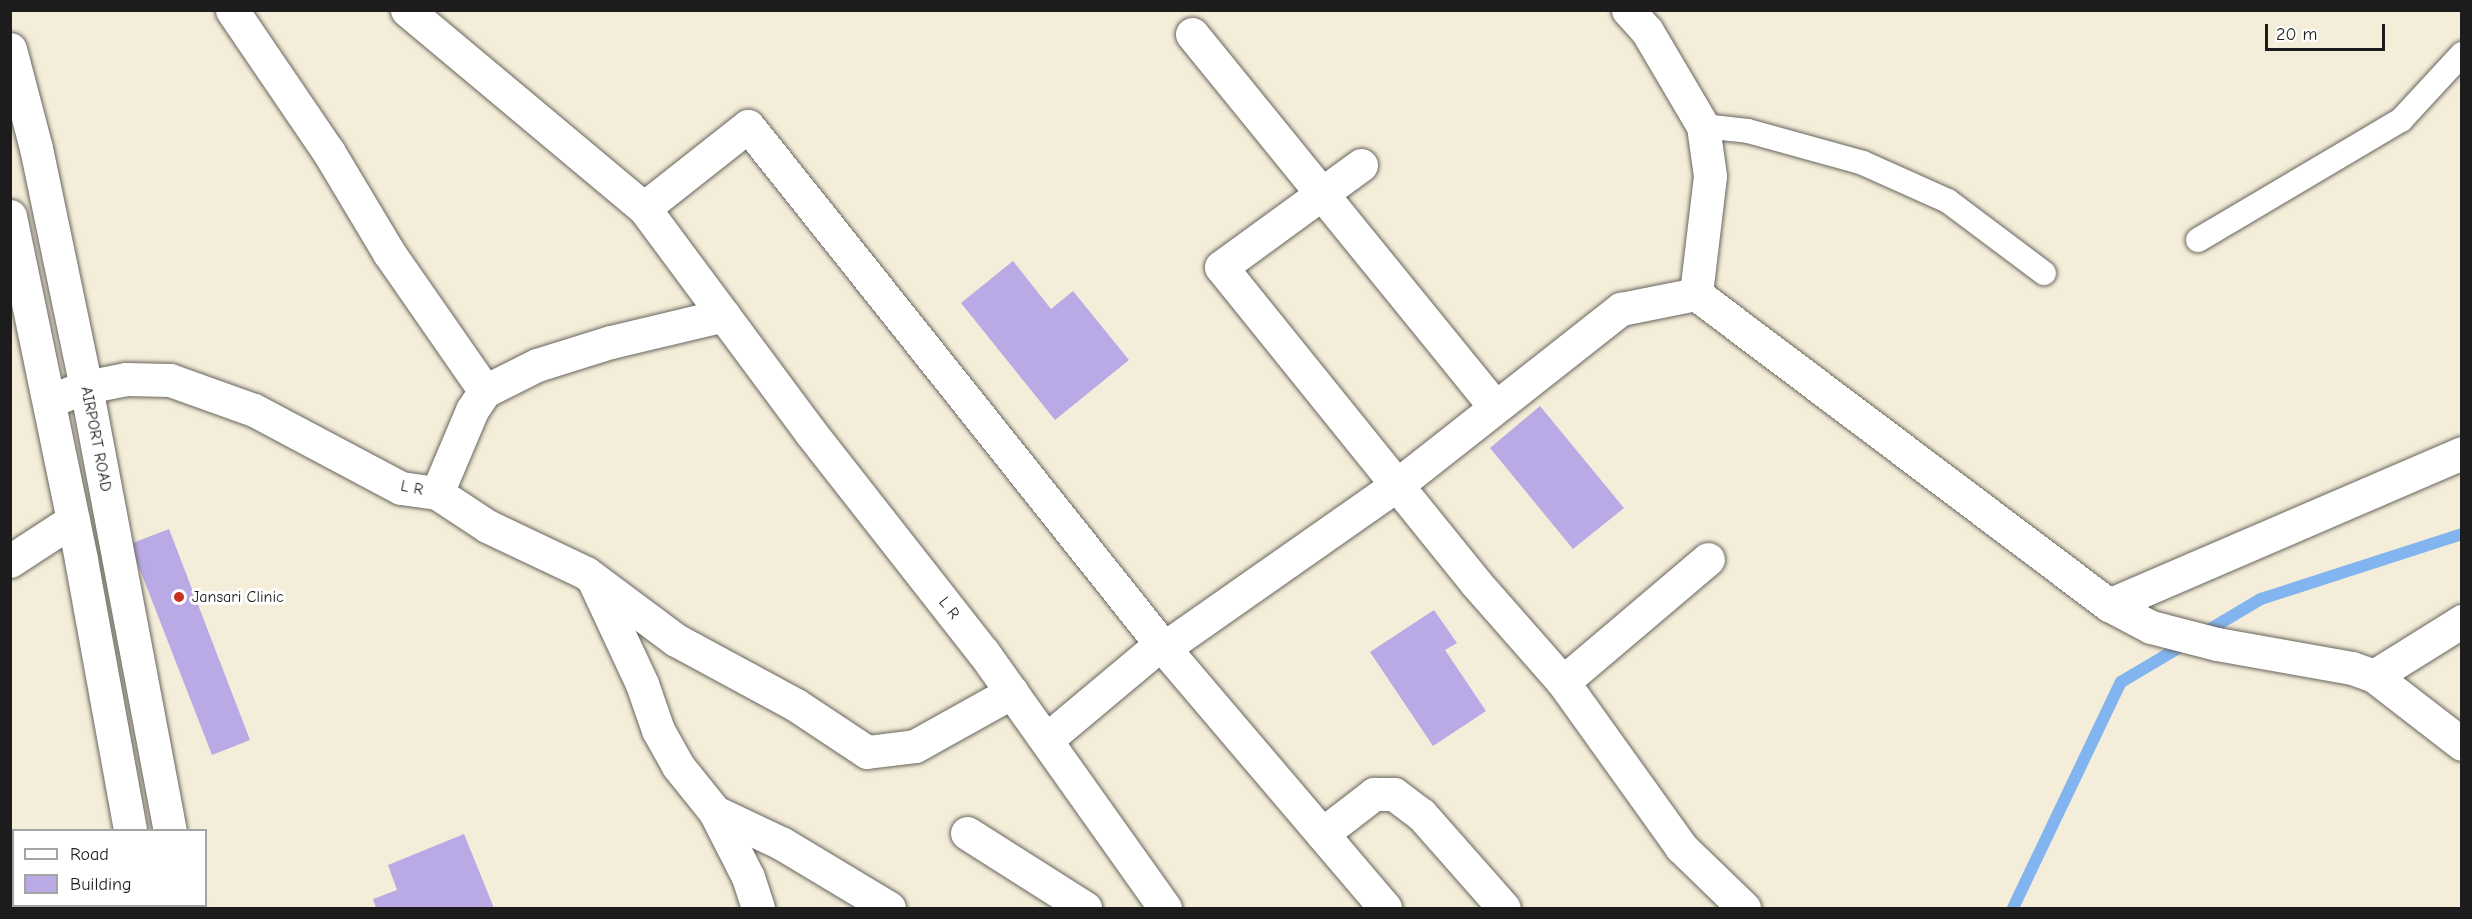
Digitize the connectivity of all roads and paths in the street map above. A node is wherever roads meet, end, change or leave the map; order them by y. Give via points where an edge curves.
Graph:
1 (231, 10) edge
2 (407, 10) edge
3 (1631, 11) edge
4 (1192, 34) dead end
5 (10, 49) edge
6 (2462, 54) edge
7 (1703, 126) junction
8 (1361, 165) dead end
9 (1320, 191) junction
10 (645, 208) junction
11 (10, 216) edge
12 (2198, 240) dead end
13 (2044, 273) dead end
14 (1696, 294) junction
15 (20, 311) edge
16 (724, 315) junction
17 (86, 387) junction
18 (485, 391) junction
19 (49, 401) junction
20 (1494, 406) junction
21 (2462, 453) edge
22 (1396, 485) junction
23 (437, 493) junction
24 (73, 520) junction
25 (1708, 559) dead end
26 (10, 561) edge
27 (592, 577) junction
28 (2109, 605) junction
29 (2462, 621) edge
30 (1163, 646) junction
31 (2374, 676) junction
32 (1563, 682) junction
33 (1012, 693) junction
34 (1046, 740) junction
35 (2462, 744) edge
36 (715, 812) junction
37 (130, 829) edge
38 (170, 829) edge
39 (967, 833) dead end
40 (1322, 834) junction
41 (758, 909) edge
42 (889, 909) edge
43 (1085, 909) edge
44 (1165, 909) edge
45 (1385, 909) edge
46 (1504, 909) edge
47 (1744, 909) edge

1 - 18 main road via 328,151 388,253
2 - 10 main road, L R
3 - 7 main road
4 - 9 main road
5 - 17 main road, AIRPORT ROAD via 36,148
6 - 12 lane via 2401,120
7 - 13 lane via 1748,131 1863,163 1948,201
7 - 14 main road via 1710,176
8 - 9 main road
9 - 20 main road
9 - 22 main road via 1221,267
10 - 16 main road, L R
10 - 30 main road via 748,126
11 - 15 main road
14 - 20 main road via 1621,309
14 - 28 main road
15 - 19 main road
16 - 18 main road via 537,365
16 - 33 main road, L R
17 - 19 main road, L R
17 - 23 main road, L R via 126,379 170,380 254,410 401,488
17 - 38 main road, AIRPORT ROAD
18 - 23 main road, L R via 472,410
19 - 24 main road
20 - 22 main road
21 - 28 main road
22 - 30 main road
22 - 32 main road
23 - 27 main road via 487,526
24 - 26 main road
24 - 37 main road
25 - 32 main road
27 - 33 main road via 676,640 796,705 867,752 915,746
27 - 36 main road via 642,684 658,730 678,766
28 - 31 main road via 2151,627 2217,644 2352,668
29 - 31 main road
30 - 34 main road
30 - 40 main road
31 - 35 main road
32 - 47 main road via 1681,848
33 - 34 main road, L R
34 - 44 main road, L R
36 - 41 main road via 748,877
36 - 42 main road via 781,843
39 - 43 main road
40 - 45 main road
40 - 46 main road via 1374,794 1394,794 1421,814

